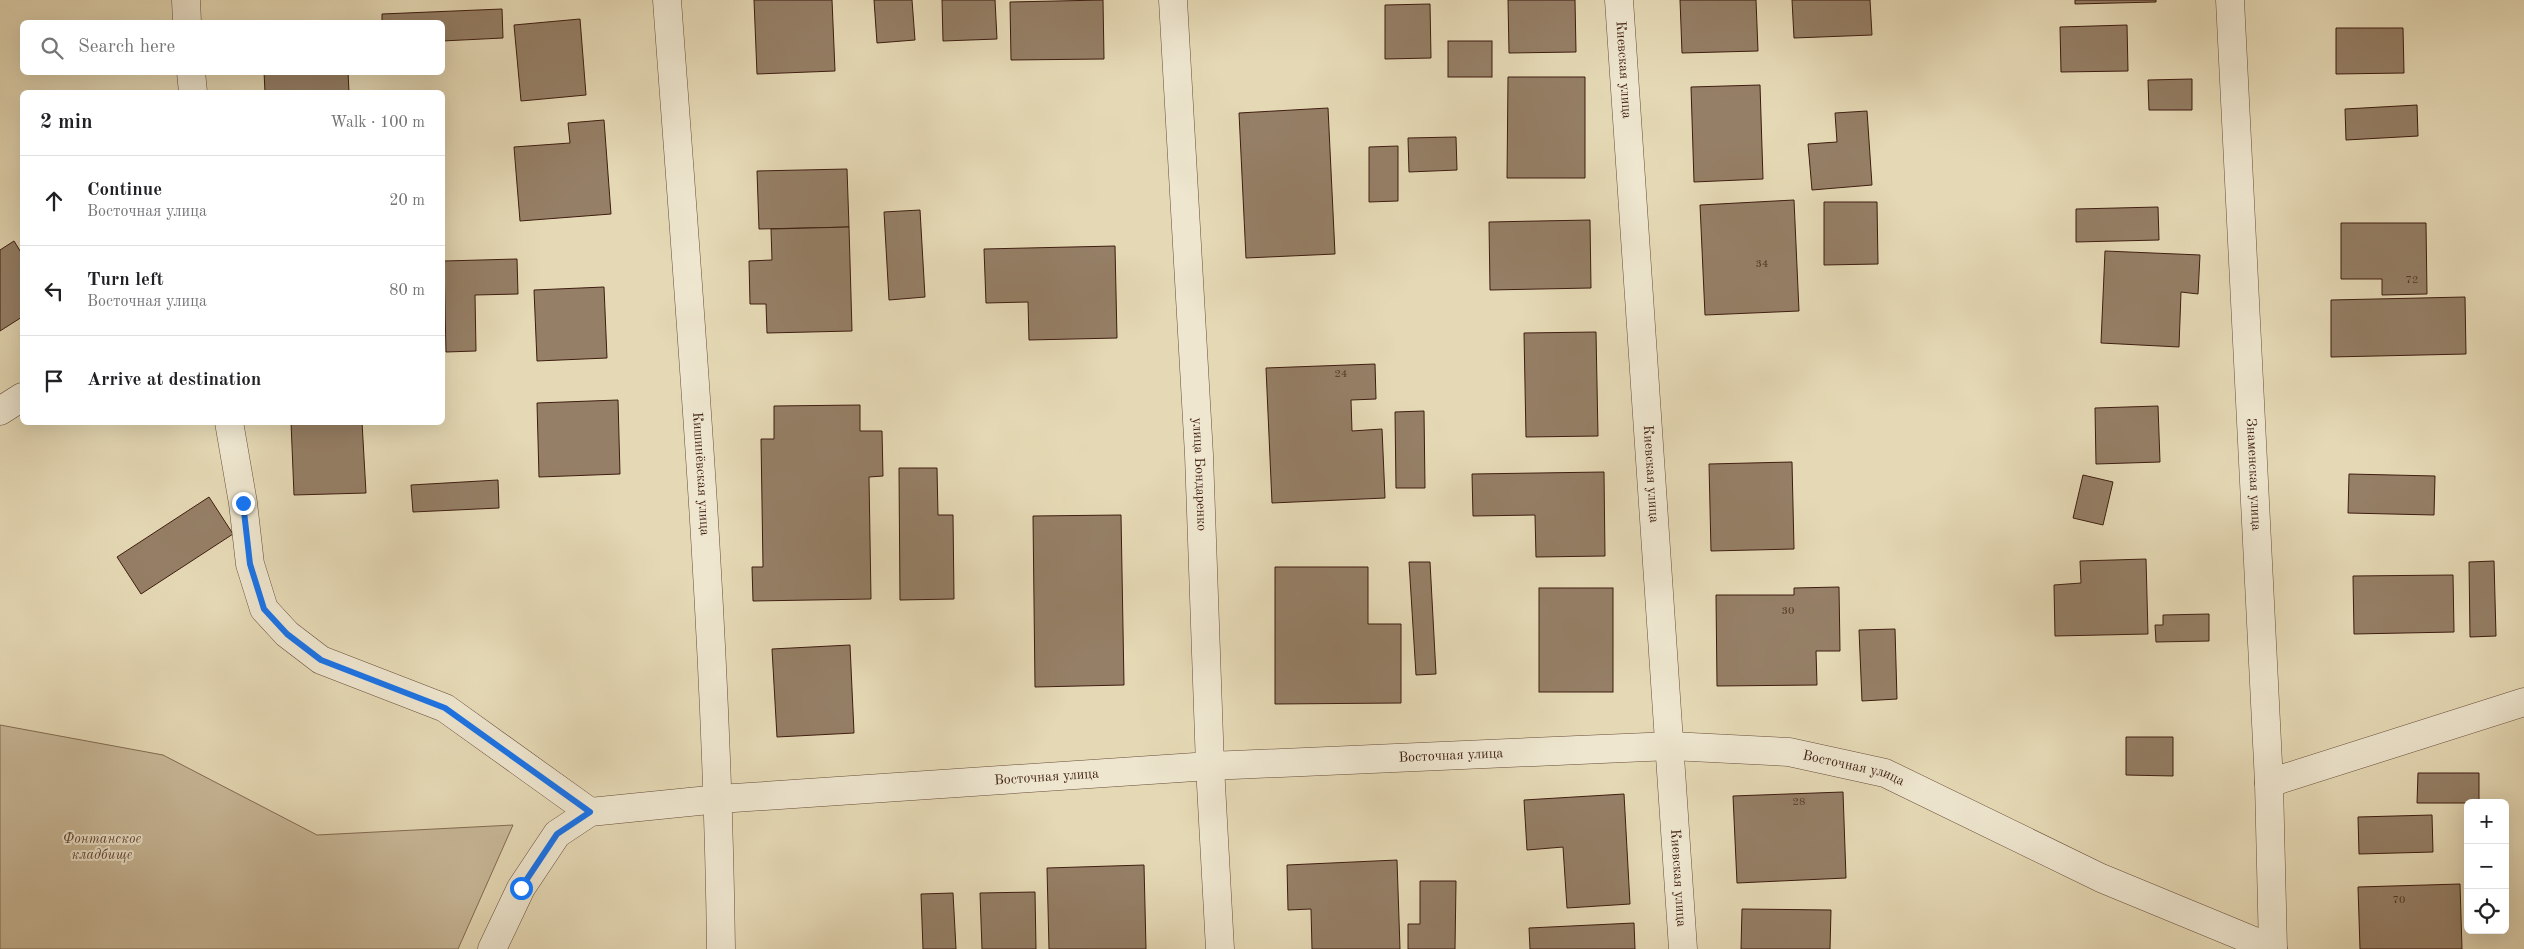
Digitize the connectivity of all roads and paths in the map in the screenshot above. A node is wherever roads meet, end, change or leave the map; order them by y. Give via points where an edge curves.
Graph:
1 (186, 0) edge
2 (667, 0) edge
3 (1173, 0) edge
4 (1619, 0) edge
5 (2230, 0) edge
6 (187, 20) edge
7 (191, 75) edge
8 (192, 90) edge
9 (20, 398) edge
10 (0, 412) edge
11 (229, 425) edge
12 (2524, 702) edge
13 (1671, 746) junction
14 (1210, 766) junction
15 (2269, 783) junction
16 (719, 799) junction
17 (590, 812) junction
18 (492, 949) edge
19 (721, 949) edge
20 (1220, 949) edge
21 (1683, 949) edge
22 (2273, 949) edge

1 - 6 street
2 - 16 street, Кишинёвская улица via 696,390
3 - 14 street, улица Бондаренко via 1199,455
4 - 13 street, Киевская улица
5 - 15 street, Знаменская улица
7 - 8 street
9 - 10 street
11 - 17 street via 250,564 264,609 287,634 321,660 445,708
12 - 15 street
13 - 14 street, Восточная улица
13 - 21 street, Киевская улица
13 - 22 street, Восточная улица via 1789,752 1885,773 2101,878
14 - 16 street, Восточная улица
14 - 20 street, улица Бондаренко
15 - 22 street, Знаменская улица
16 - 17 street, Восточная улица
16 - 19 street, Кишинёвская улица
17 - 18 street, Восточная улица via 557,834 521,888

